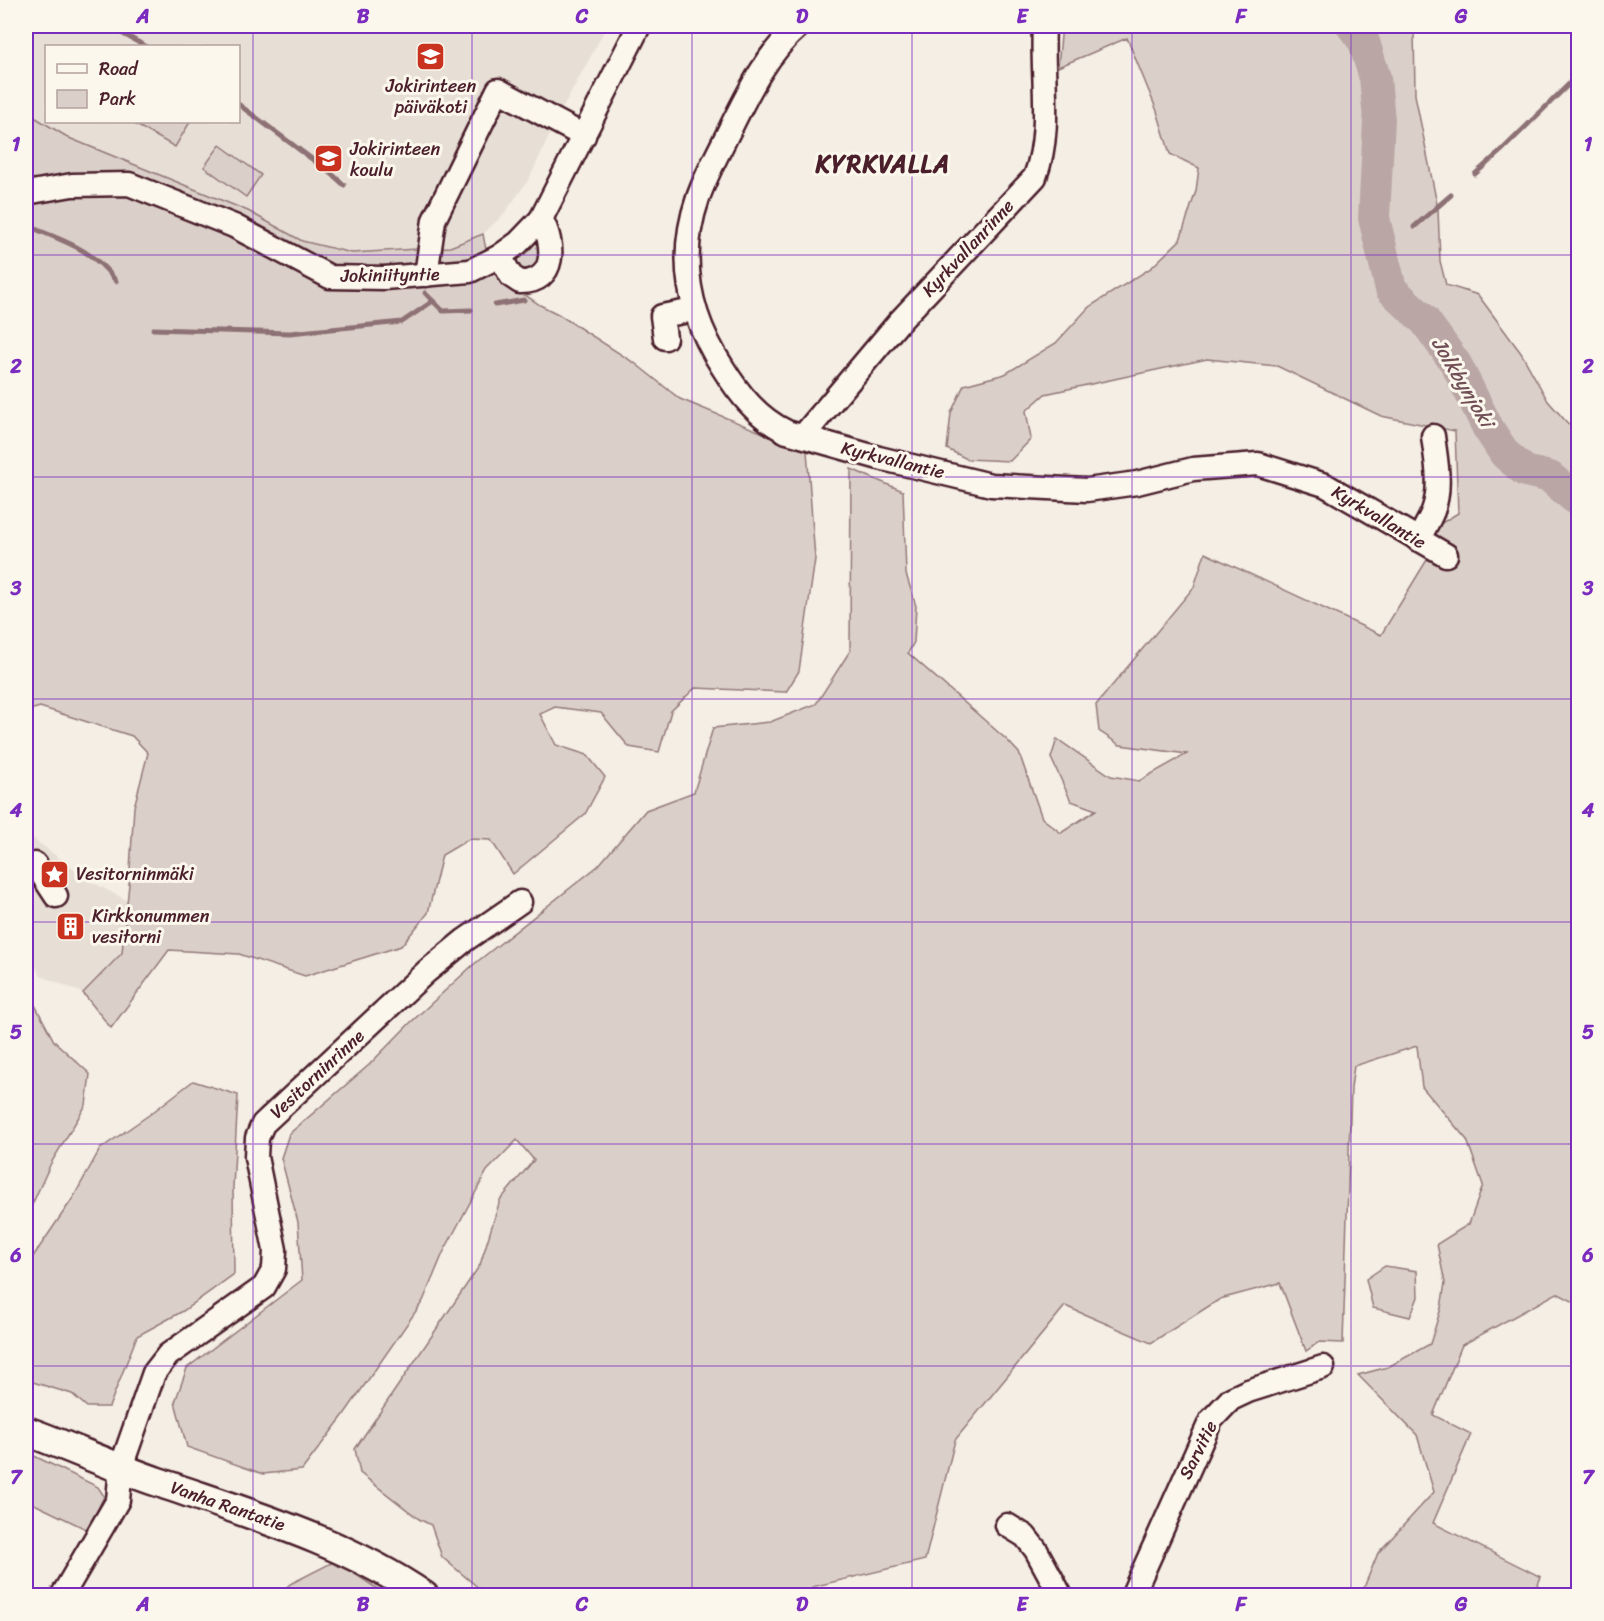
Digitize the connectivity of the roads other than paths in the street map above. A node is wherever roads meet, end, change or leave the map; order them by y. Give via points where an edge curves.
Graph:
1 (639, 26) edge
2 (799, 26) edge
3 (1044, 26) edge
4 (584, 136) junction
5 (26, 193) edge
6 (541, 219) junction
7 (500, 256) junction
8 (426, 275) junction
9 (694, 310) junction
10 (665, 338) dead end
11 (803, 436) junction
12 (1433, 436) dead end
13 (1418, 540) junction
14 (1446, 555) dead end
15 (26, 870) edge
16 (56, 896) dead end
17 (520, 902) dead end
18 (1323, 1367) dead end
19 (26, 1431) edge
20 (121, 1467) junction
21 (1007, 1525) dead end
22 (62, 1596) edge
23 (424, 1596) edge
24 (1061, 1596) edge
25 (1132, 1596) edge

1 - 4 street, Jokiniityntie
2 - 9 street, Kyrkvallantie via 778,46 756,81 698,198 688,257
3 - 11 street, Kyrkvallanrinne via 1043,152 1035,177 898,323
4 - 6 street, Jokiniityntie
4 - 8 street via 498,90 434,220
5 - 8 street, Jokiniityntie via 72,185 129,184 234,226 330,277
6 - 7 street, Jokiniityntie
6 - 7 street via 549,237 547,273 538,280 520,282 511,276
7 - 8 street, Jokiniityntie via 470,271
9 - 10 street via 662,316
9 - 11 street, Kyrkvallantie via 711,351 740,393 773,425
11 - 13 street, Kyrkvallantie via 991,484 1087,490 1211,466 1258,464 1325,485
12 - 13 street via 1438,482 1434,509
13 - 14 street, Kyrkvallantie
15 - 16 street via 35,864
17 - 20 street, Vesitorninrinne via 426,972 263,1124 256,1157 275,1250 274,1269 264,1287 168,1355 154,1373
18 - 25 street, Sarvitie via 1248,1390 1231,1399 1211,1420
19 - 20 main road, Vanha Rantatie
20 - 22 street, Vesitorninrinne via 117,1504
20 - 23 main road, Vanha Rantatie via 303,1533 368,1563
21 - 24 street via 1025,1536 1036,1550

